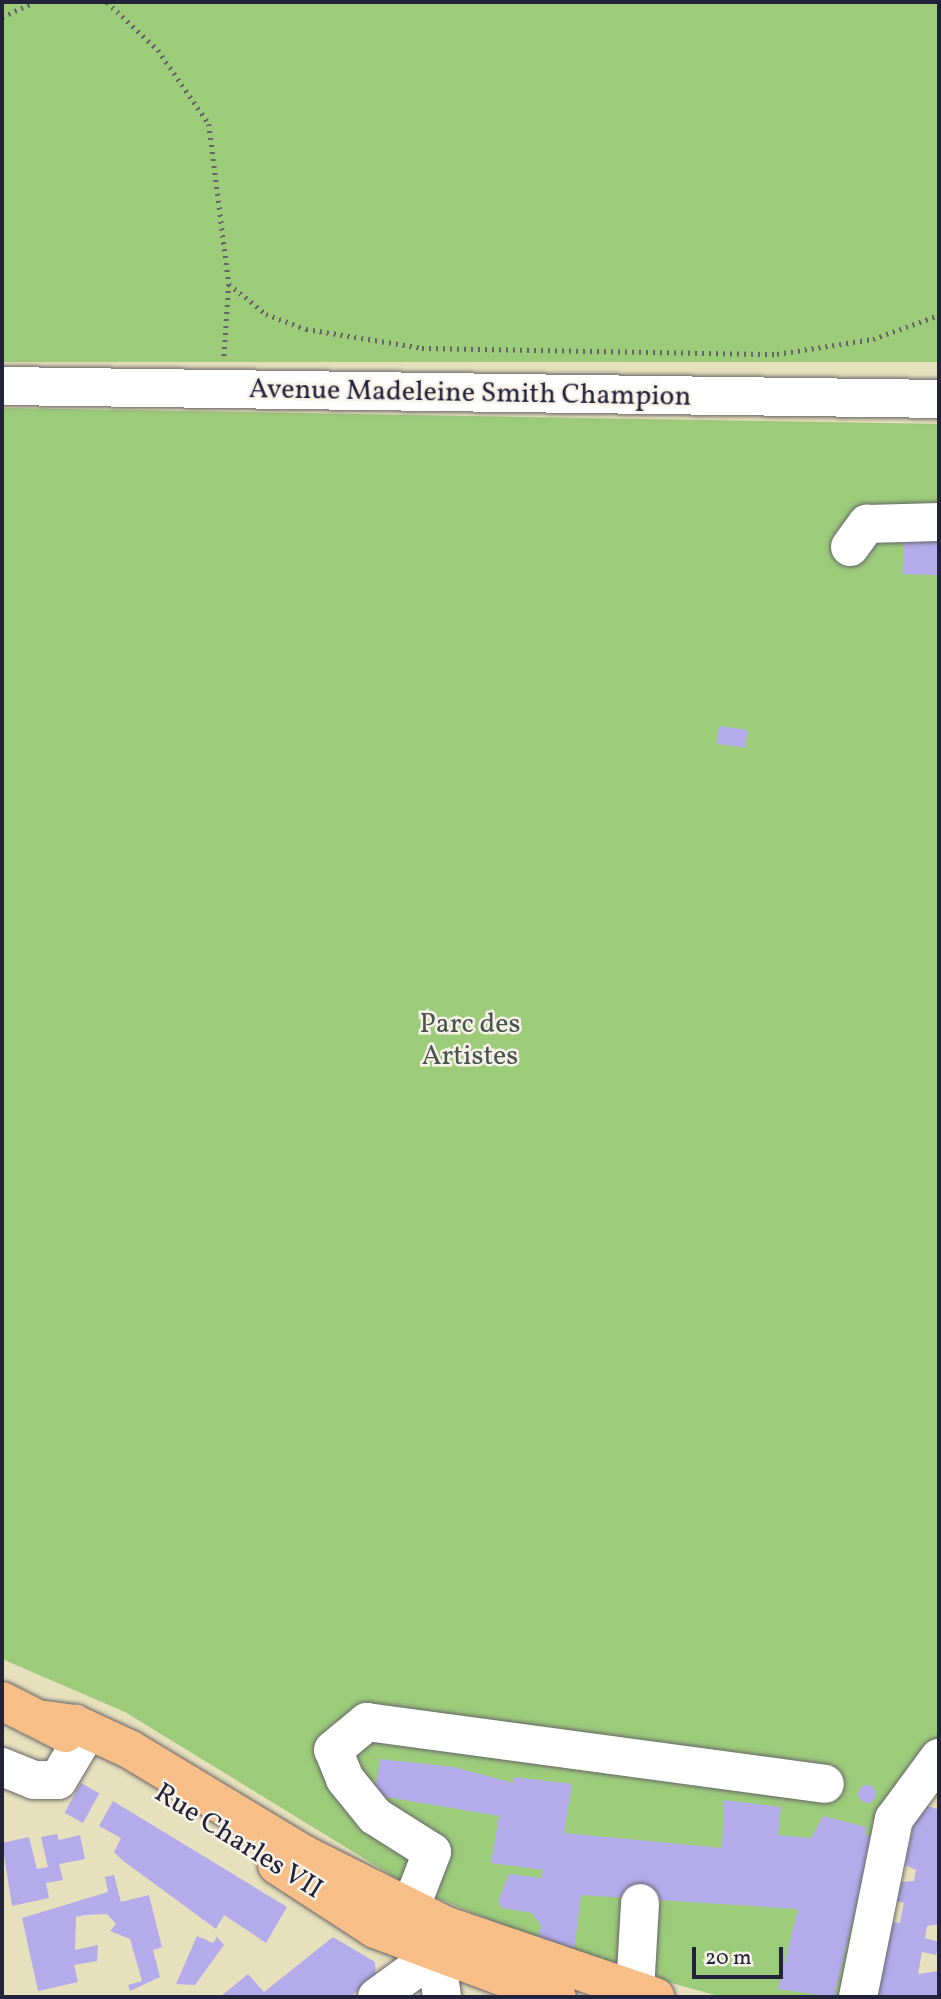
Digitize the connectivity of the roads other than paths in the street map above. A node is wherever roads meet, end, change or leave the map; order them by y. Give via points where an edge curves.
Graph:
1 (2, 386) edge
2 (939, 399) edge
3 (939, 522) edge
4 (850, 547) dead end
5 (2, 1701) edge
6 (67, 1729) junction
7 (939, 1758) edge
8 (2, 1766) edge
9 (825, 1784) dead end
10 (640, 1903) dead end
11 (410, 1909) junction
12 (441, 1940) junction
13 (645, 1994) edge
14 (377, 1997) edge
15 (442, 1997) edge
16 (557, 1997) edge
17 (858, 1997) edge

1 - 2 street, Avenue Madeleine Smith Champion
3 - 4 street via 867,524
5 - 6 main road, Rue Charles VII
6 - 8 street via 64,1774 51,1782
6 - 11 main road, Rue Charles VII
6 - 12 main road, Rue Charles VII via 375,1929
7 - 17 street via 894,1819
9 - 11 street via 367,1722 333,1750 345,1779 375,1816 432,1852
10 - 13 street
11 - 12 main road, Rue Charles VII
12 - 13 main road, Rue Charles VII
12 - 14 street
12 - 15 street
12 - 16 main road, Rue Charles VII

